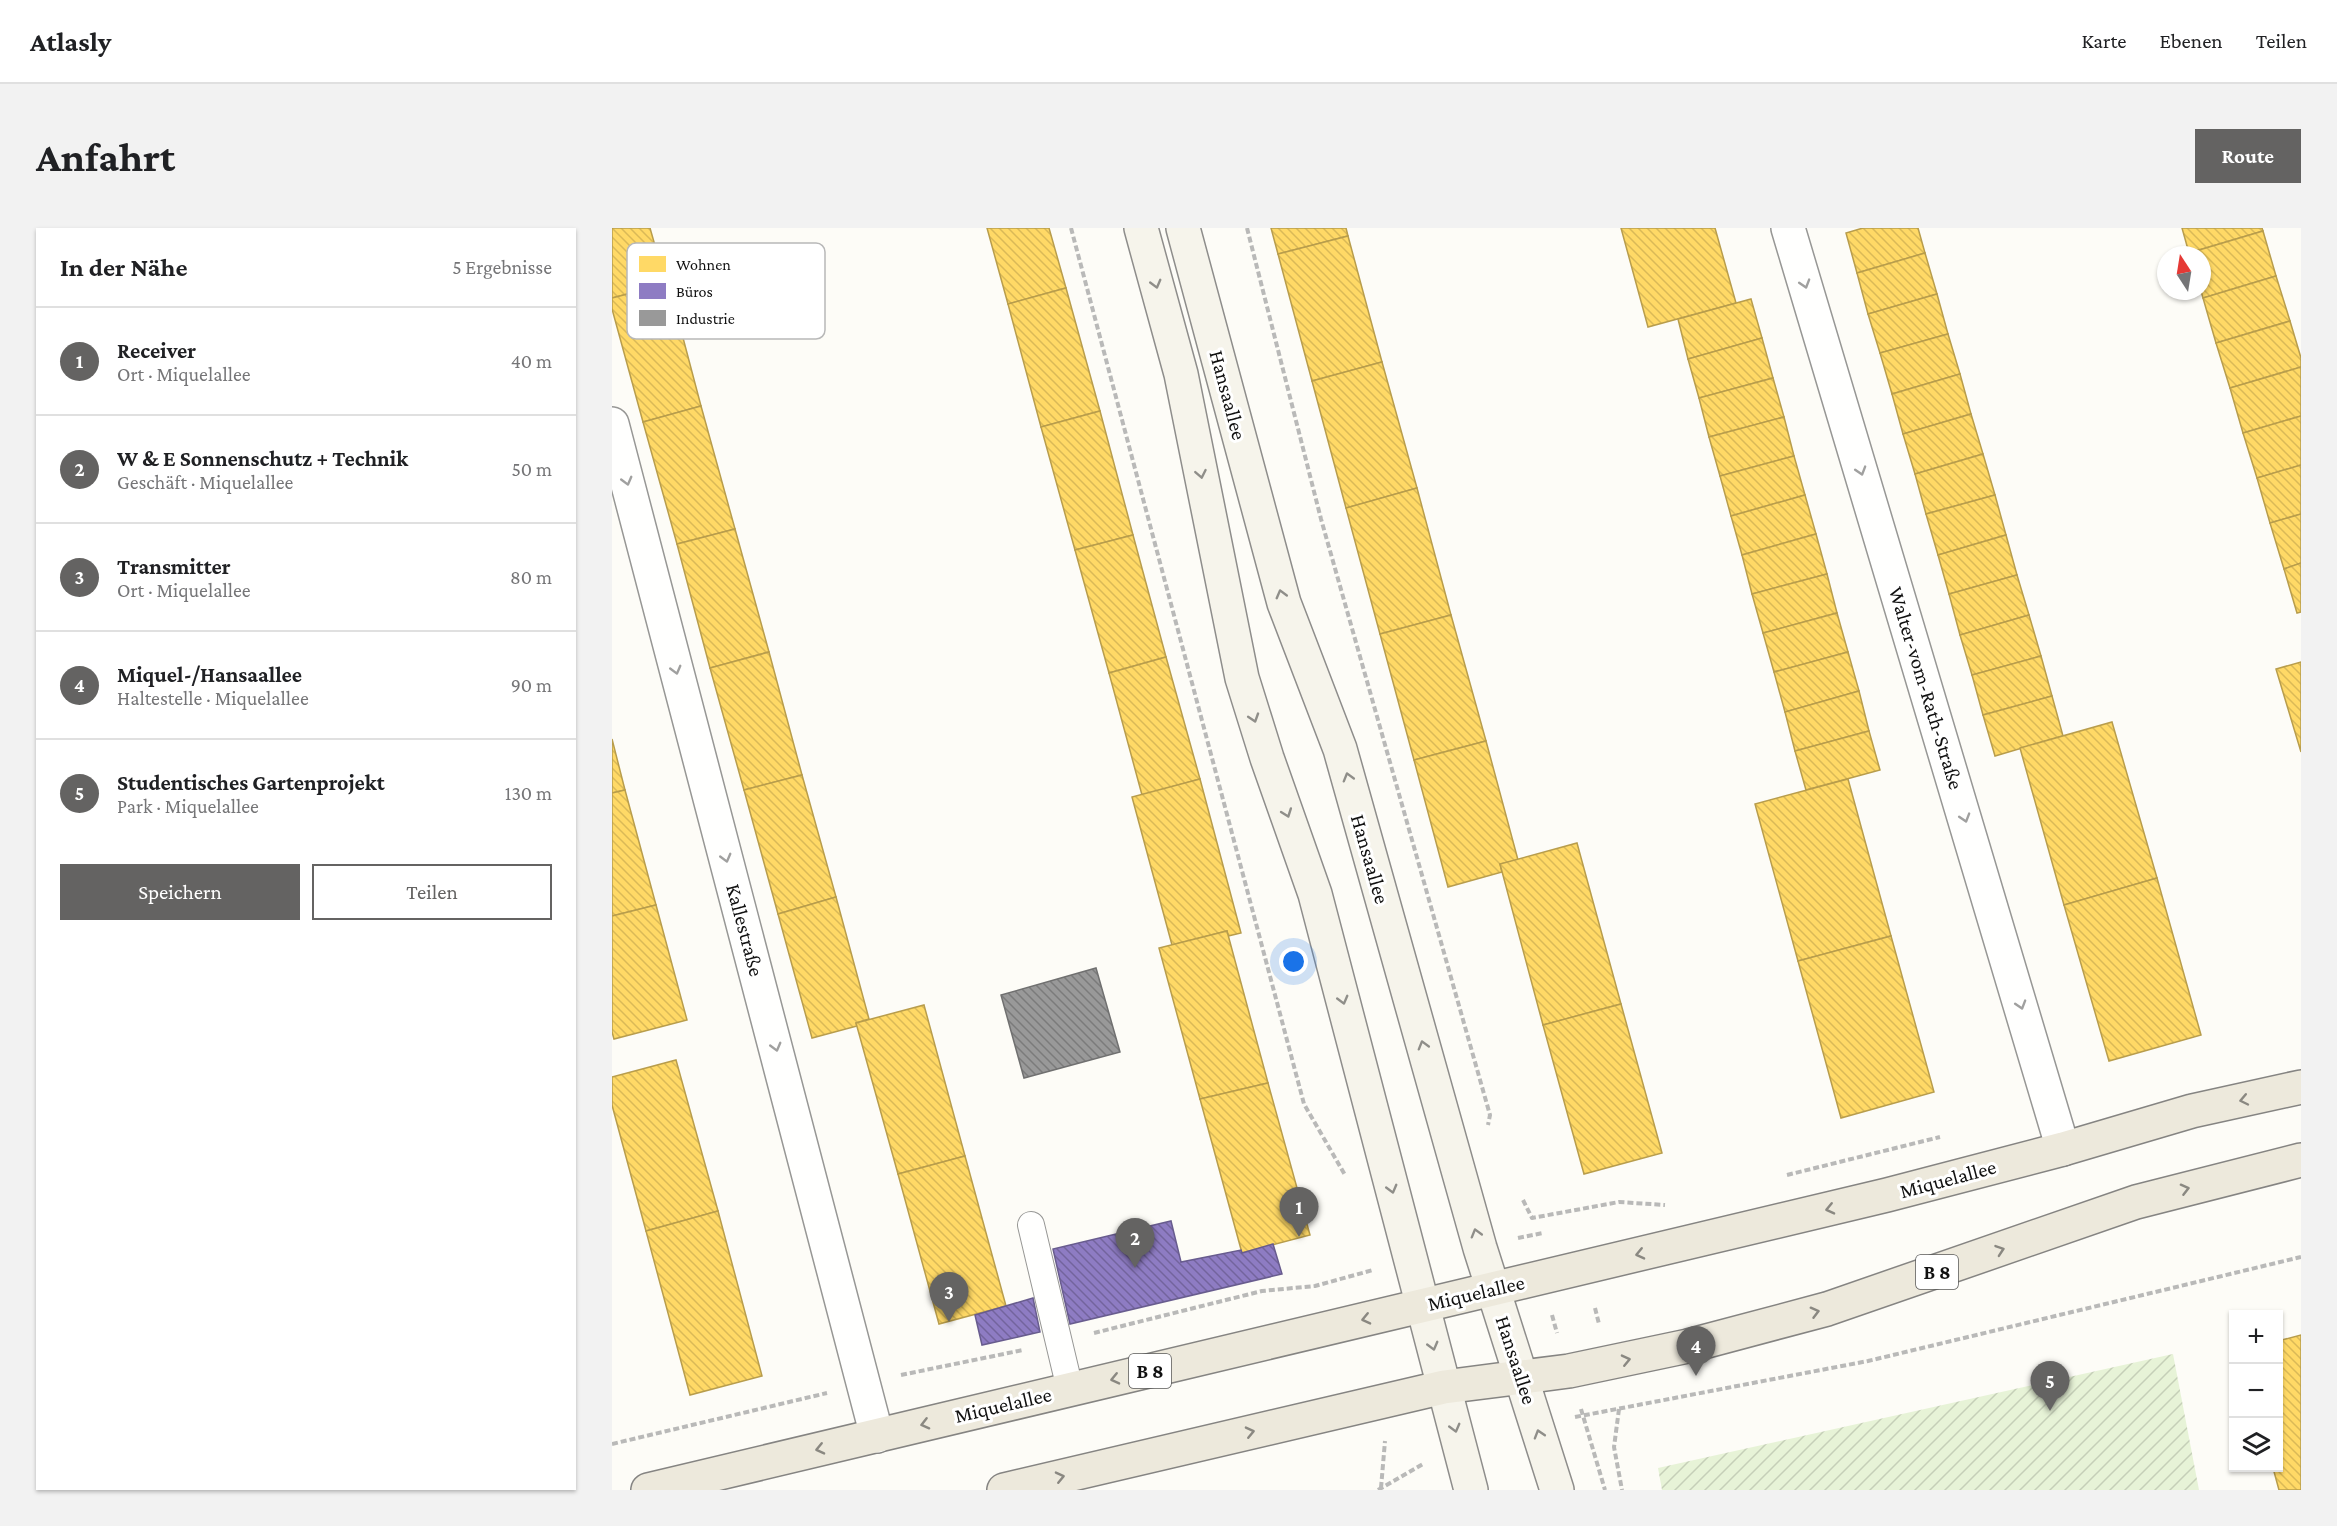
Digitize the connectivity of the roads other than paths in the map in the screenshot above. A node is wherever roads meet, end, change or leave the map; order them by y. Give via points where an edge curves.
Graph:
1 (1141, 228) edge
2 (1183, 228) edge
3 (1788, 228) edge
4 (612, 424) edge
5 (2301, 1087) edge
6 (2063, 1149) junction
7 (2301, 1160) edge
8 (1031, 1225) dead end
9 (1493, 1289) junction
10 (1423, 1305) junction
11 (1522, 1378) junction
12 (1444, 1387) junction
13 (1070, 1389) junction
14 (877, 1436) junction
15 (648, 1490) edge
16 (1004, 1490) edge
17 (1471, 1490) edge
18 (1557, 1490) edge

1 -> 10 main road, Hansaallee via 1181,374 1242,678 1315,894
9 -> 2 main road, Hansaallee via 1340,749 1284,603
3 -> 6 street, Walter-vom-Rath-Straße
4 -> 14 street, Kallestraße
5 -> 6 main road, Miquelallee / B 8 via 2192,1111
6 -> 9 main road, Miquelallee / B 8
11 -> 7 main road, B 8 via 1665,1351 1827,1309 2136,1202
8 - 13 lane
9 - 10 main road, Miquelallee / B 8
9 - 11 main road, Hansaallee
10 -> 12 main road, Hansaallee
10 -> 13 main road, Miquelallee / B 8
11 - 12 main road, B 8
18 -> 11 main road, Hansaallee
16 -> 12 main road, B 8
12 -> 17 main road, Hansaallee
13 -> 14 main road, Miquelallee / B 8
14 -> 15 main road, Miquelallee / B 8

